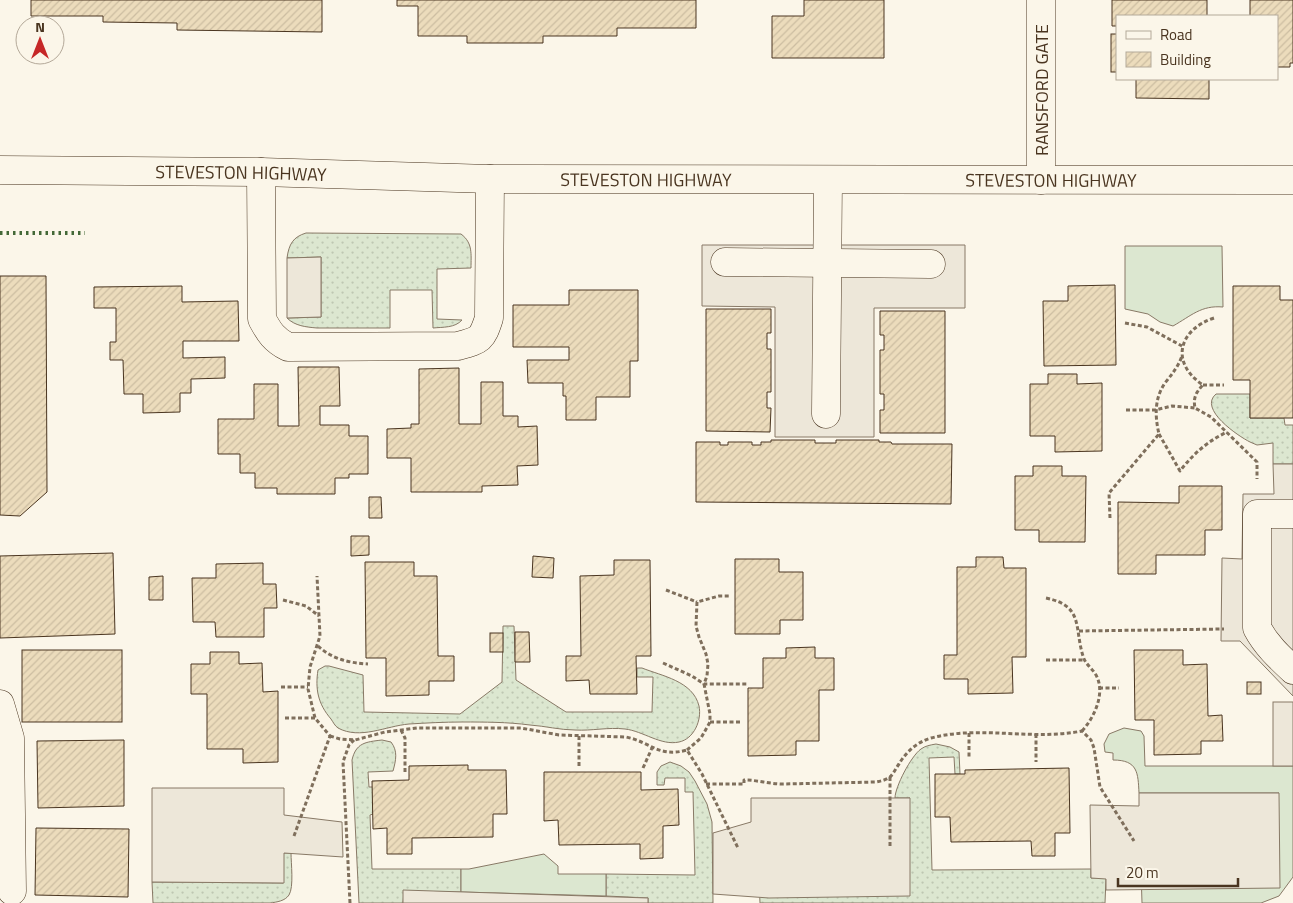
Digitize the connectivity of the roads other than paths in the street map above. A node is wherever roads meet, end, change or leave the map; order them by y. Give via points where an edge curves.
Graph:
1 (1041, 0) edge
2 (0, 170) edge
3 (260, 172) junction
4 (490, 179) junction
5 (828, 180) junction
6 (1041, 180) junction
7 (1293, 180) edge
8 (725, 262) dead end
9 (828, 263) junction
10 (931, 264) dead end
11 (826, 414) dead end
12 (1293, 514) edge
13 (1293, 670) edge
14 (0, 704) edge
15 (5, 784) edge
16 (12, 891) dead end

1 - 6 main road, RANSFORD GATE
2 - 3 main road, STEVESTON HIGHWAY
3 - 4 main road, STEVESTON HIGHWAY
3 - 4 main road via 262,319 277,342 288,347 458,346 474,342 484,335 489,318
4 - 5 main road, STEVESTON HIGHWAY
5 - 6 main road, STEVESTON HIGHWAY
5 - 9 main road
6 - 7 main road, STEVESTON HIGHWAY
8 - 9 main road
9 - 10 main road
9 - 11 main road
12 - 13 main road via 1257,514 1257,628 1272,651
14 - 15 main road via 10,738
15 - 16 main road

